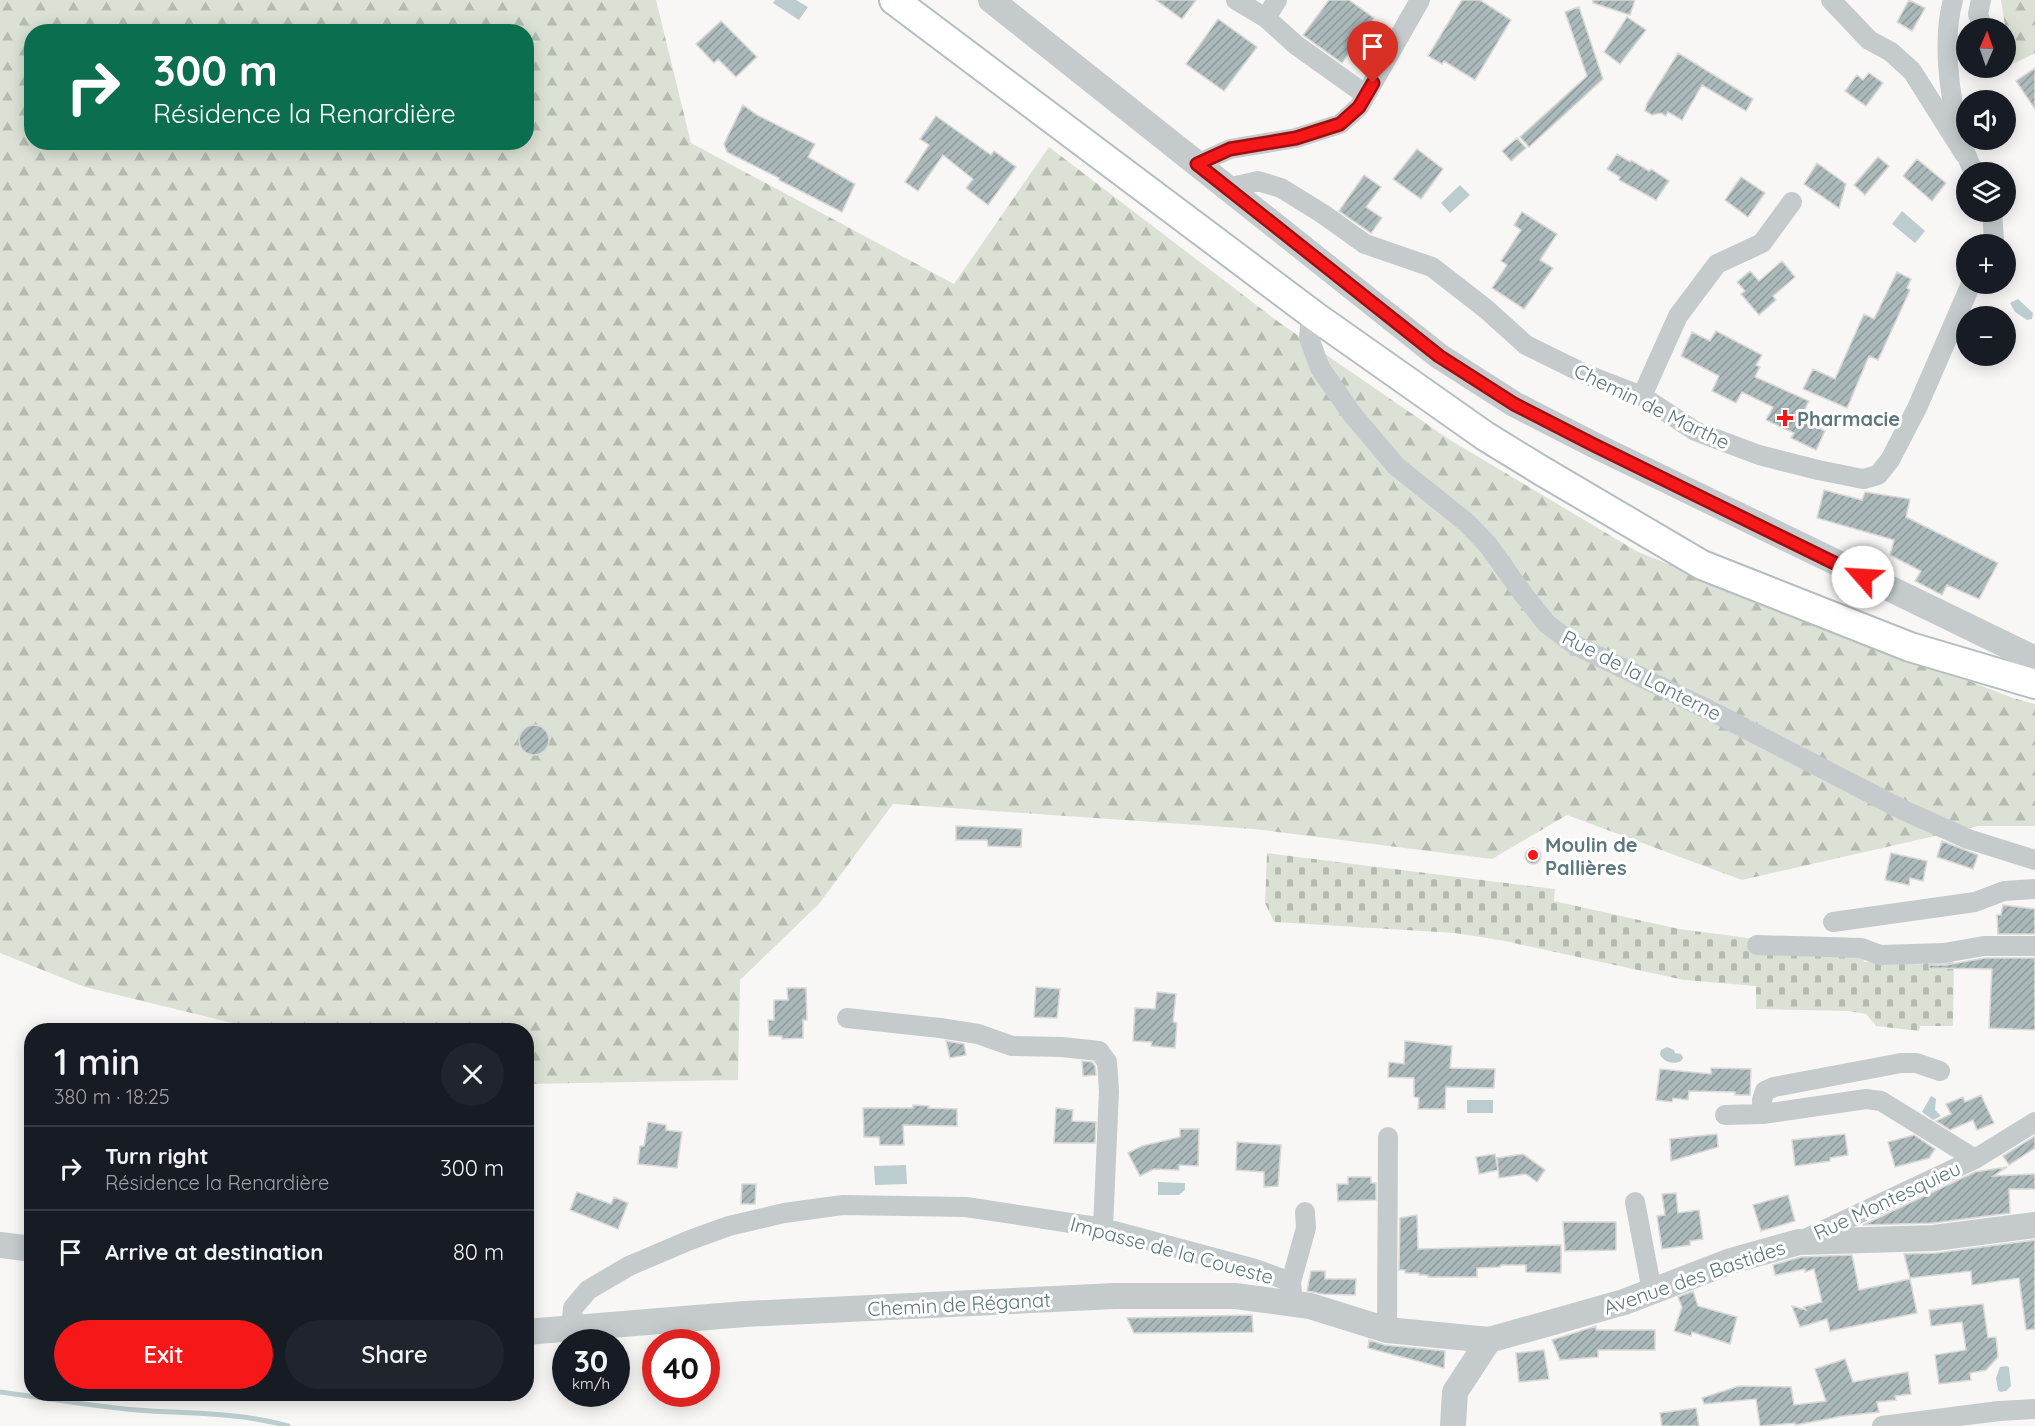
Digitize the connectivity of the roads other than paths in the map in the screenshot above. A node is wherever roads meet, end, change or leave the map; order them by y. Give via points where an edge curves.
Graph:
1 (894, 0) edge
2 (991, 0) edge
3 (1236, 0) edge
4 (1277, 0) edge
5 (1420, 0) edge
6 (1831, 0) edge
7 (1953, 0) edge
8 (1981, 0) edge
9 (1266, 18) junction
10 (1979, 18) edge
11 (1366, 95) junction
12 (1965, 155) junction
13 (1969, 162) edge
14 (1197, 164) junction
15 (1227, 188) junction
16 (1792, 202) dead end
17 (1967, 294) edge
18 (1316, 317) junction
19 (1642, 396) junction
20 (1946, 617) junction
21 (2035, 659) edge
22 (1968, 663) junction
23 (2035, 684) edge
24 (2035, 860) edge
25 (2035, 889) edge
26 (1833, 922) dead end
27 (1757, 945) dead end
28 (2035, 946) edge
29 (847, 1018) dead end
30 (1941, 1071) dead end
31 (1763, 1114) junction
32 (1725, 1115) dead end
33 (2035, 1122) edge
34 (1388, 1137) dead end
35 (1975, 1159) junction
36 (1635, 1202) dead end
37 (1305, 1212) dead end
38 (2035, 1225) edge
39 (1103, 1228) junction
40 (1799, 1242) junction
41 (0, 1245) edge
42 (24, 1248) edge
43 (1652, 1291) junction
44 (1292, 1293) junction
45 (571, 1329) joint
46 (552, 1330) edge
47 (1387, 1330) junction
48 (534, 1331) edge
49 (1489, 1340) junction
50 (2035, 1409) edge
51 (1453, 1426) edge
52 (1882, 1426) edge

1 - 18 main road
2 - 14 street
3 - 9 street
4 - 9 street
5 - 11 street
6 - 12 street via 1869,40 1891,52 1912,71
7 - 12 street via 1946,58
8 - 10 street
9 - 11 street via 1296,45
11 - 14 street via 1340,124 1296,138 1230,149
12 - 13 street
14 - 15 street
15 - 19 street, Chemin de Marthe via 1258,182 1281,188 1365,243 1432,267 1526,345
15 - 20 street via 1439,356 1514,404
16 - 19 street via 1762,243 1717,264 1678,316
17 - 19 street, Chemin de Marthe via 1917,408 1878,475 1863,479 1759,455 1695,431
18 - 22 main road via 1485,436 1702,565 1910,647
18 - 24 street, Rue de la Lanterne via 1309,338 1320,368 1352,414 1396,466 1467,523 1488,545 1547,624 1575,645 1904,810 1968,839
20 - 21 street
20 - 22 street
22 - 23 main road
25 - 26 street via 2004,891 1975,902
27 - 28 street via 1862,948 1880,955
29 - 39 street via 978,1034 1012,1046 1099,1052 1107,1062 1109,1091
30 - 31 street via 1902,1063 1774,1087 1765,1091
31 - 32 street, Rue Montesquieu
31 - 35 street, Rue Montesquieu via 1866,1099 1881,1101
33 - 35 street, Rue Montesquieu
34 - 47 street
35 - 40 street, Rue Montesquieu
36 - 43 street
37 - 44 street via 1306,1228
38 - 40 street, Avenue des Bastides via 1934,1238
39 - 44 street, Impasse de la Coueste via 1255,1269
39 - 45 street, Impasse de la Coueste via 966,1207 843,1205 784,1213 719,1230 629,1266 588,1290 573,1308
40 - 43 street, Avenue des Bastides
41 - 42 street
43 - 49 street, Avenue des Bastides
44 - 45 street, Chemin de Réganat via 1116,1296 746,1314
44 - 47 street, Chemin de Réganat via 1310,1306
46 - 48 street, Chemin de Réganat
47 - 49 street, Chemin de Réganat
49 - 51 street via 1455,1392
50 - 52 street

